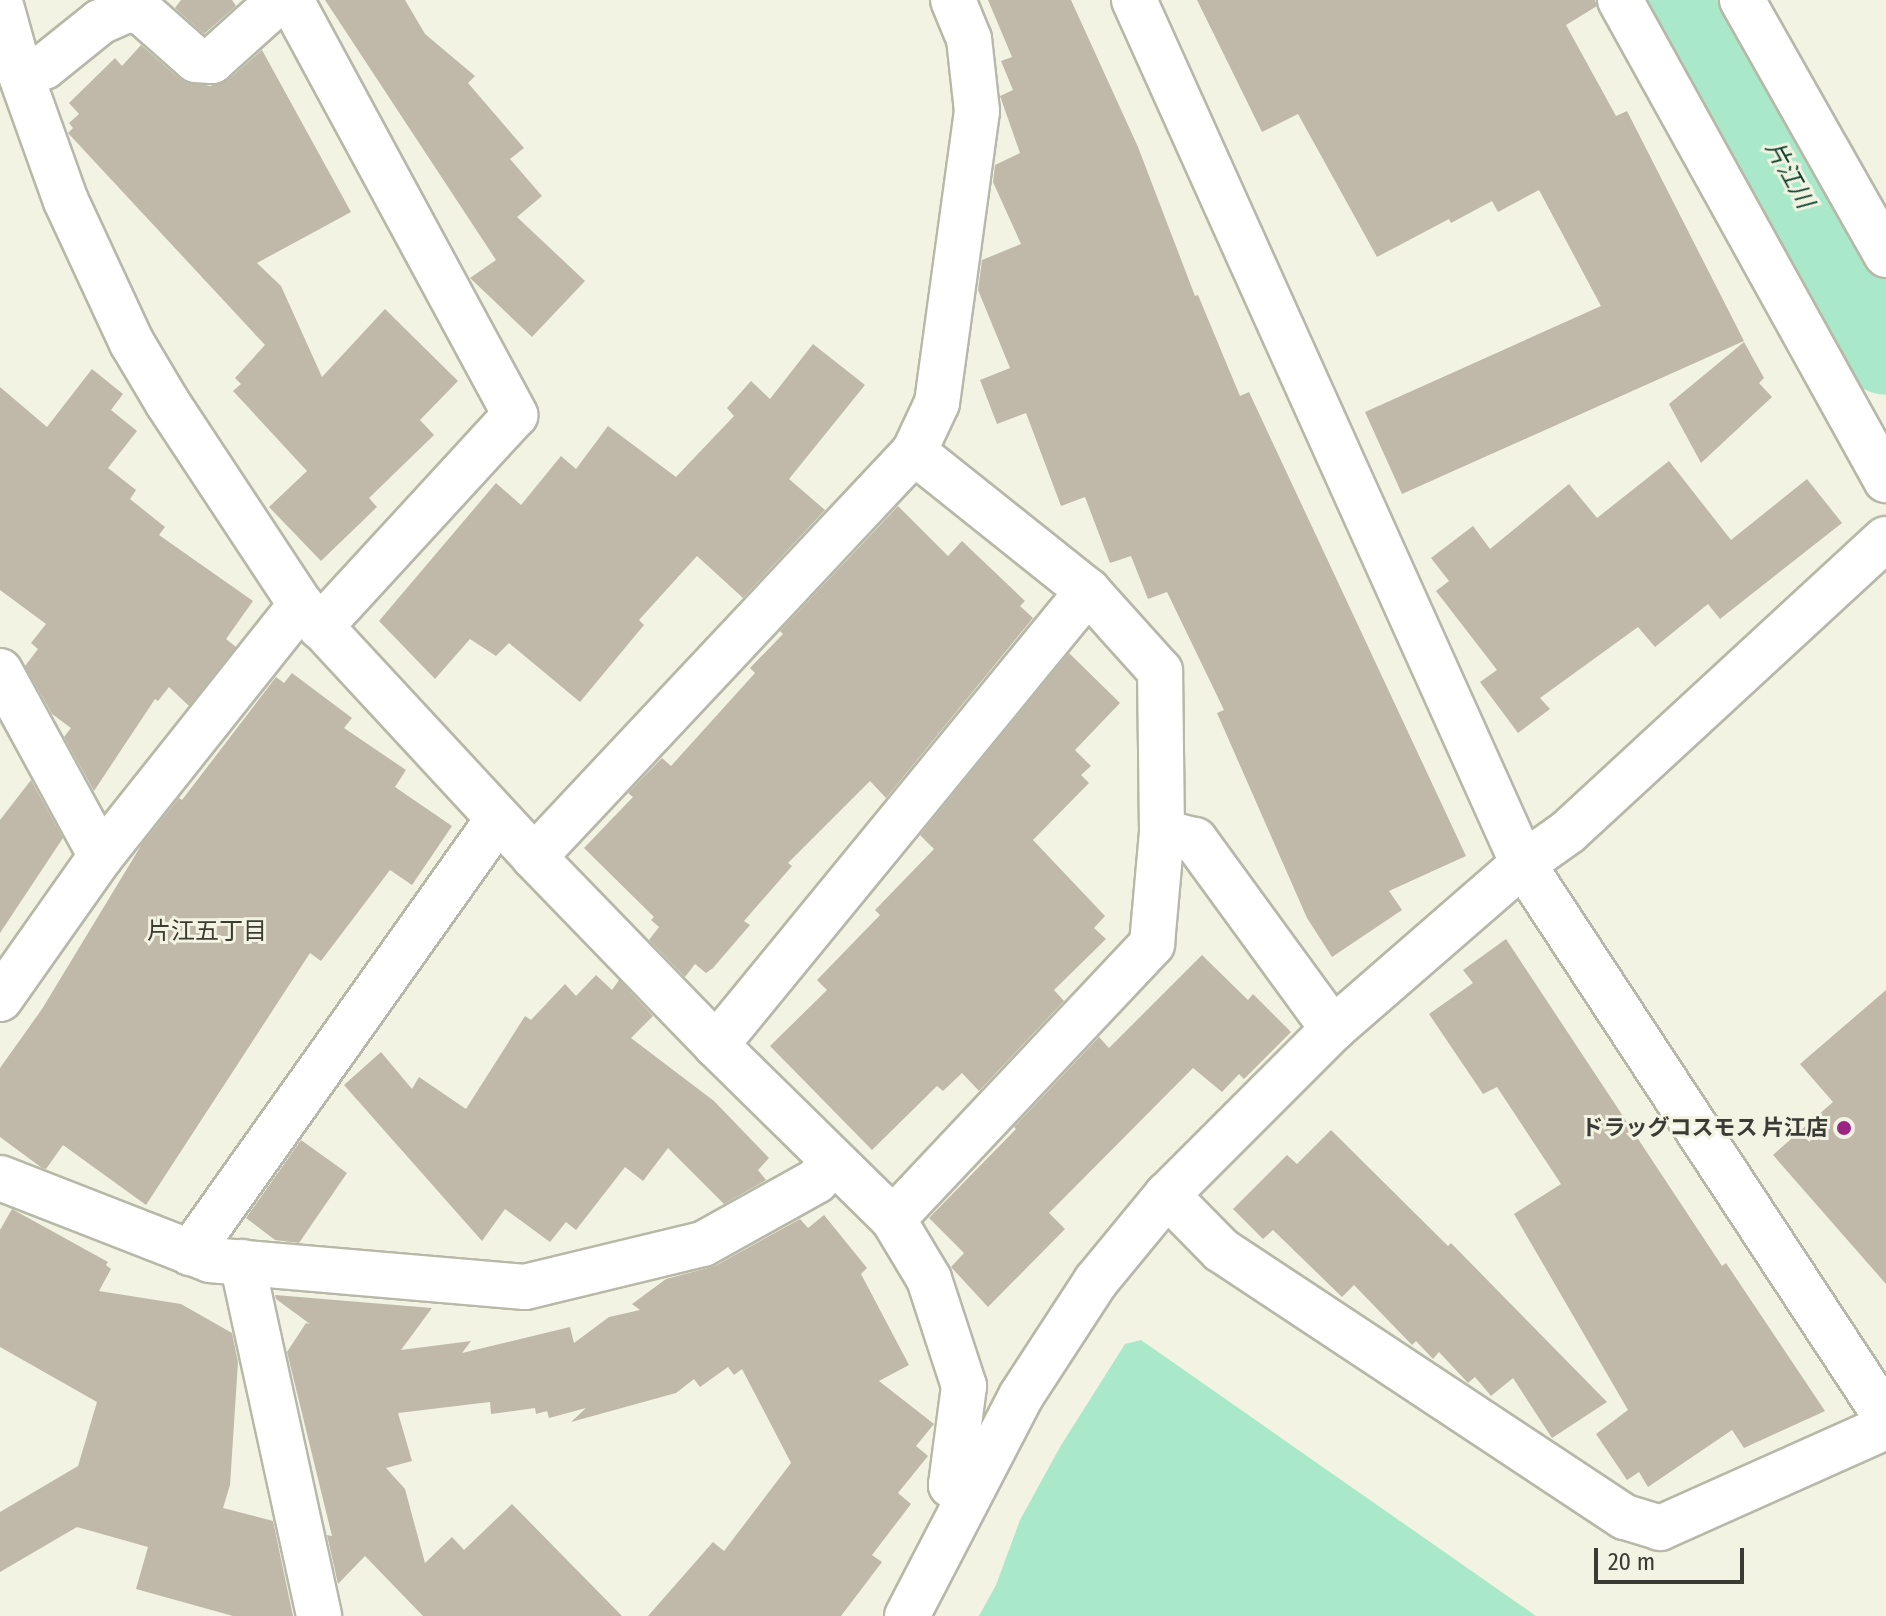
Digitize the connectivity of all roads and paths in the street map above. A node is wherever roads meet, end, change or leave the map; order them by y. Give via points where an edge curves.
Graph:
1 (289, 0) edge
2 (953, 0) edge
3 (1134, 0) edge
4 (1620, 0) edge
5 (1742, 0) edge
6 (0, 2) edge
7 (19, 70) junction
8 (1886, 255) edge
9 (914, 452) junction
10 (1886, 480) edge
11 (1886, 539) edge
12 (1088, 591) junction
13 (311, 616) junction
14 (0, 671) edge
15 (498, 819) junction
16 (1162, 832) junction
17 (101, 856) junction
18 (534, 857) junction
19 (1523, 864) junction
20 (0, 999) edge
21 (1333, 1029) junction
22 (716, 1045) junction
23 (832, 1163) junction
24 (0, 1178) edge
25 (1167, 1195) junction
26 (893, 1219) junction
27 (190, 1253) junction
28 (242, 1262) junction
29 (1886, 1417) edge
30 (1886, 1427) edge
31 (968, 1492) junction
32 (319, 1616) edge
33 (907, 1616) edge

1 - 7 street via 272,7 212,61 196,60 144,14 129,9 100,22 44,67
1 - 13 street via 515,415
2 - 9 street via 969,39 977,111 937,403
3 - 19 street
4 - 10 street
5 - 8 street
6 - 7 street
7 - 13 street via 66,201 132,343
9 - 12 street
9 - 18 street
11 - 19 street via 1568,832
12 - 16 street via 1160,671
12 - 22 street
13 - 15 street
13 - 17 street
14 - 17 street
15 - 18 street
15 - 27 street
16 - 21 street via 1195,840
16 - 26 street via 1152,944
17 - 20 street
18 - 22 street
19 - 21 street
19 - 29 street
21 - 25 street
22 - 23 street
23 - 26 street
23 - 28 street via 816,1181 703,1244 525,1287
24 - 27 street
25 - 30 street via 1221,1250 1625,1517 1660,1528
25 - 31 street via 1096,1281 1021,1396
26 - 31 street via 929,1279 964,1386 951,1485
27 - 28 street
28 - 32 street
31 - 33 street

